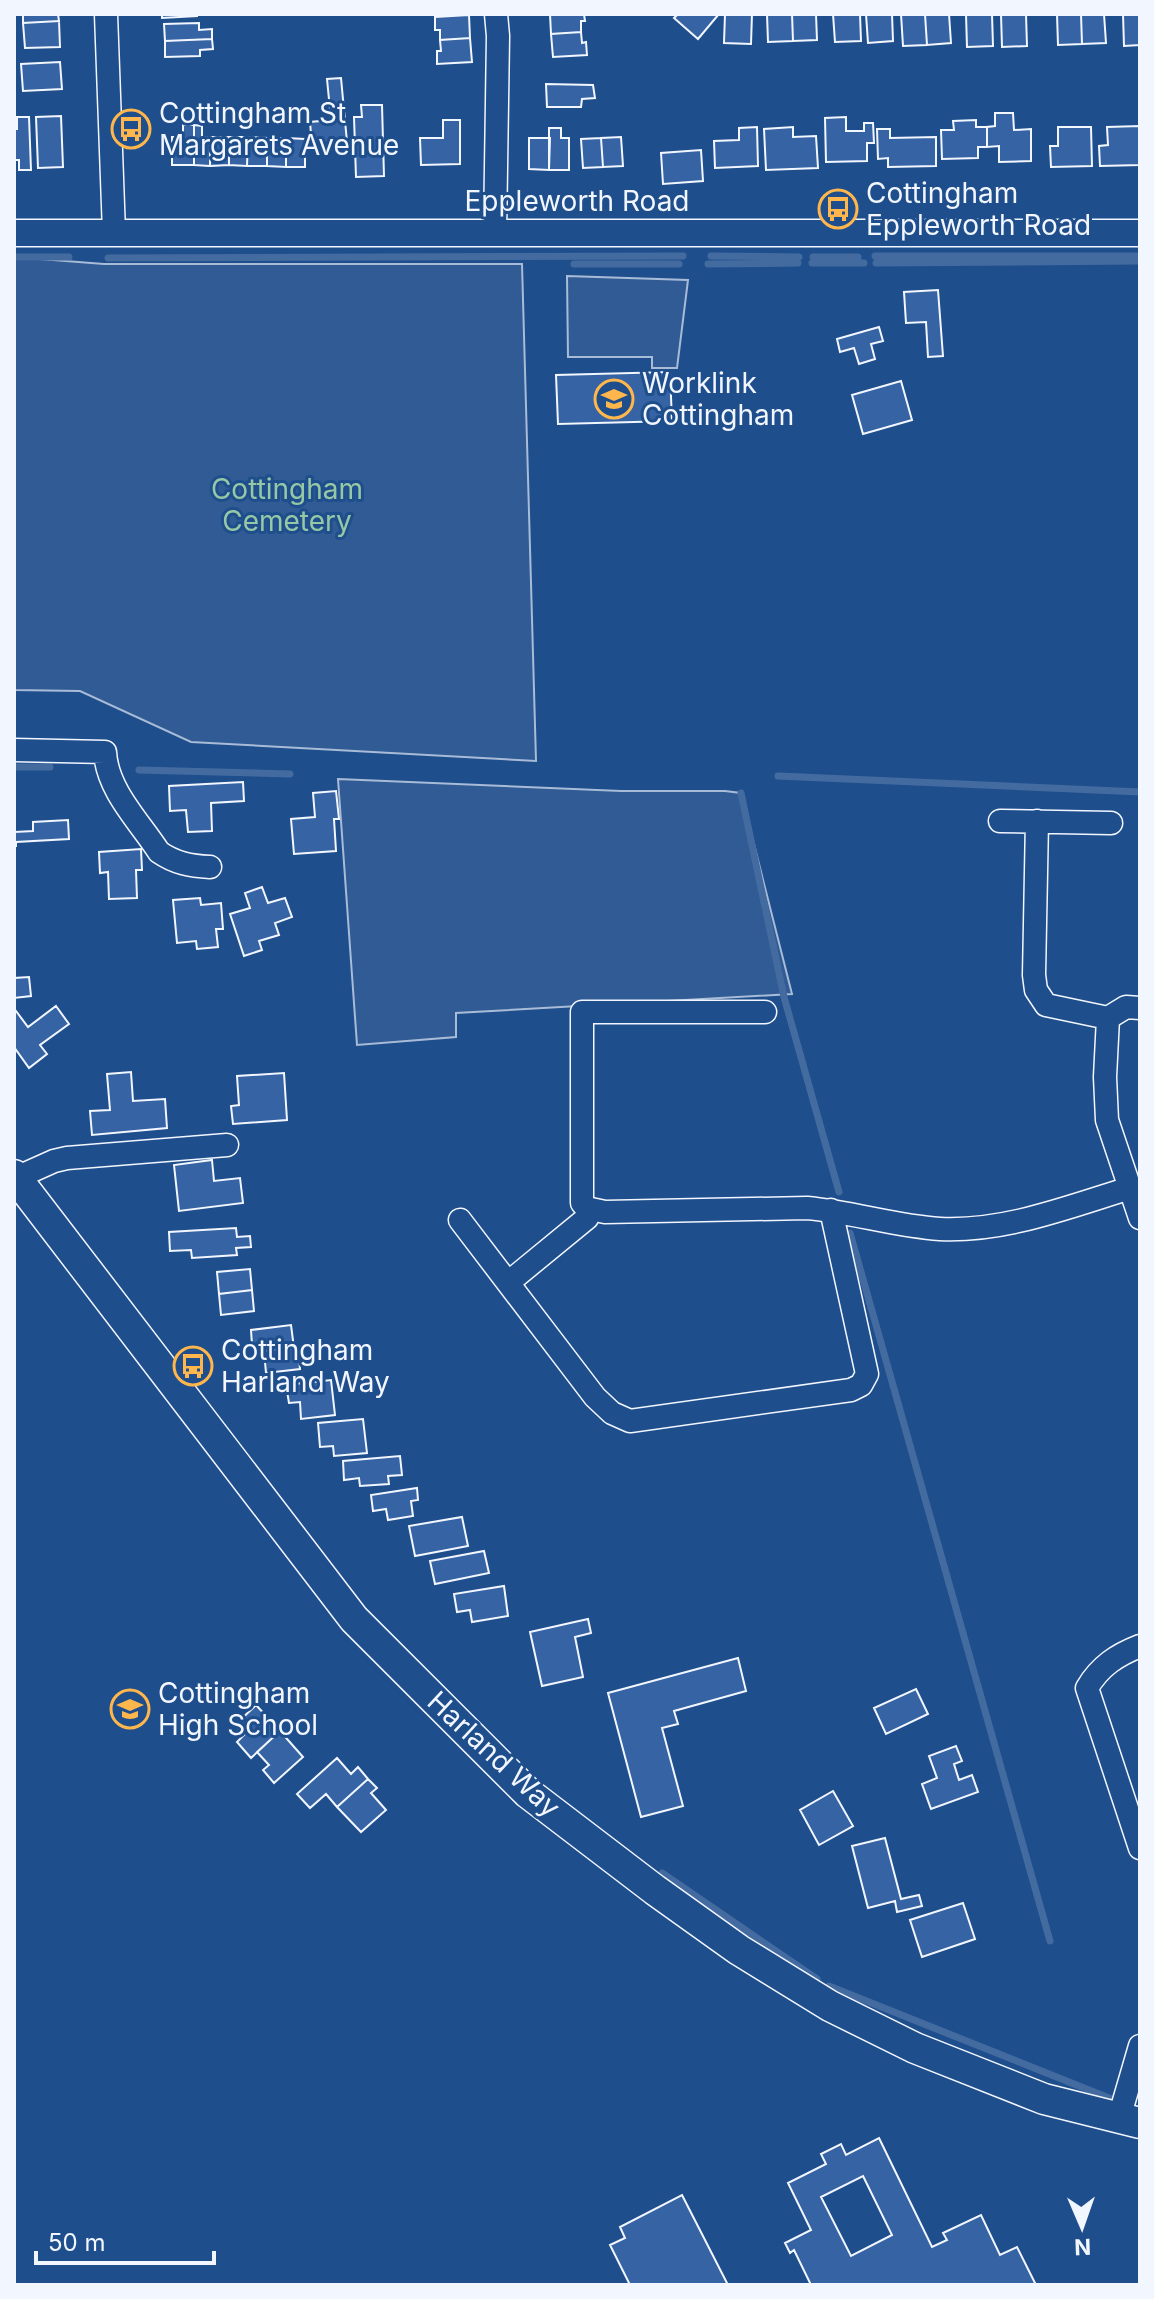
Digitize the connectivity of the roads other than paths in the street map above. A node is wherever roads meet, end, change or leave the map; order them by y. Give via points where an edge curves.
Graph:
1 (106, 14) edge
2 (496, 14) edge
3 (14, 233) edge
4 (114, 233) junction
5 (495, 233) junction
6 (1140, 233) edge
7 (14, 750) edge
8 (1000, 821) dead end
9 (1037, 821) junction
10 (1111, 823) dead end
11 (210, 867) dead end
12 (1140, 1008) edge
13 (765, 1012) dead end
14 (1108, 1018) junction
15 (227, 1145) dead end
16 (15, 1176) edge
17 (1130, 1188) junction
18 (592, 1210) junction
19 (831, 1210) junction
20 (1140, 1218) edge
21 (460, 1220) dead end
22 (509, 1282) junction
23 (1140, 1646) edge
24 (1140, 1848) edge
25 (1140, 2046) edge
26 (1129, 2121) edge

1 - 4 street
2 - 5 street
3 - 4 street, Eppleworth Road
4 - 5 street, Eppleworth Road
5 - 6 street, Eppleworth Road
7 - 11 street via 105,752 112,783 159,852 188,866
8 - 9 street
9 - 10 street
9 - 14 street via 1036,990 1046,1005
12 - 14 street via 1126,1007
13 - 18 street via 582,1012 582,1203
14 - 17 street via 1107,1120
15 - 16 street via 67,1158
16 - 26 main road, Harland Way via 354,1619 528,1793 739,1950 830,2006 915,2048 1044,2099
17 - 19 street via 1004,1225 971,1228 939,1229
17 - 20 street
18 - 19 street
18 - 22 street
19 - 22 street via 867,1374 851,1390 630,1421 595,1397
21 - 22 street
23 - 24 street via 1118,1655 1087,1688
25 - 26 street

